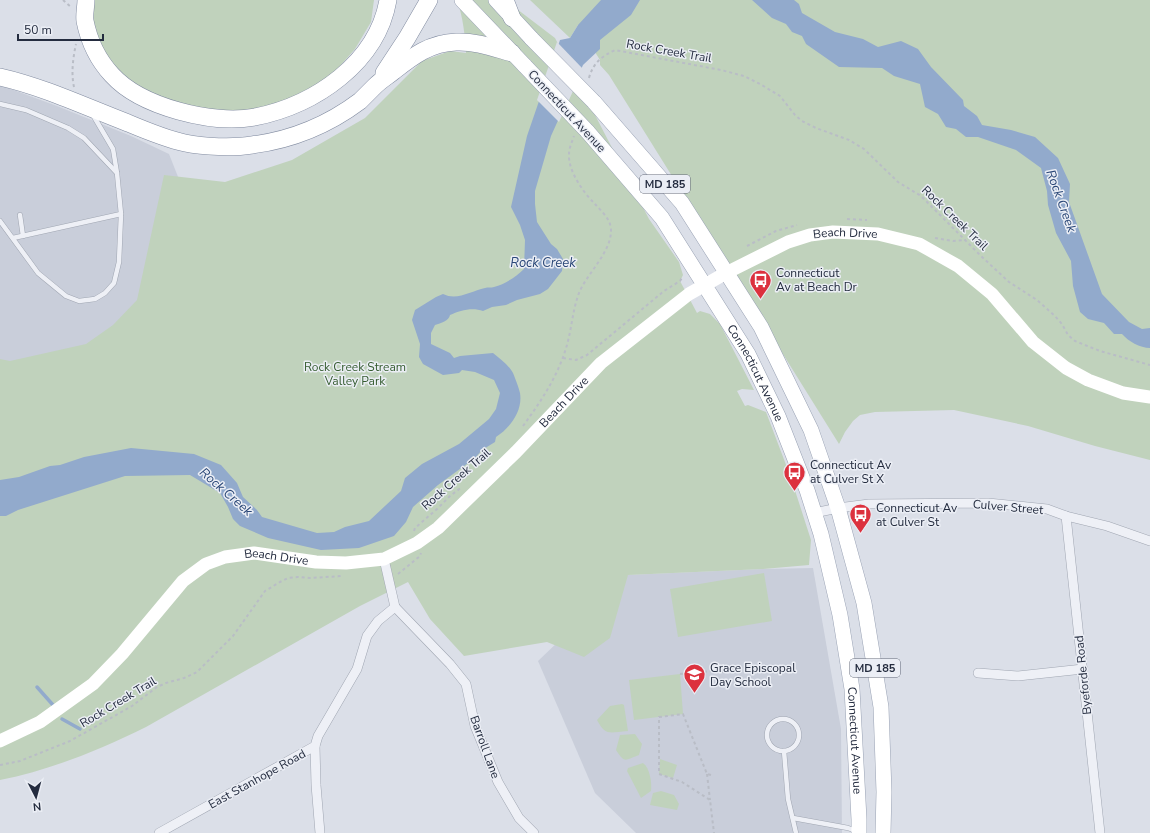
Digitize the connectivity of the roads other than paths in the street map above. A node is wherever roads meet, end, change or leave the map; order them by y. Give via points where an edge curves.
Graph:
1 (86, 0) edge
2 (388, 0) edge
3 (430, 0) edge
4 (462, 0) edge
5 (496, 0) edge
6 (505, 0) edge
7 (512, 18) junction
8 (512, 53) junction
9 (0, 77) edge
10 (376, 85) junction
11 (0, 104) edge
12 (89, 108) junction
13 (117, 173) junction
14 (121, 214) junction
15 (20, 215) dead end
16 (0, 221) edge
17 (23, 236) junction
18 (12, 238) junction
19 (726, 273) junction
20 (705, 285) junction
21 (1150, 397) edge
22 (838, 508) junction
23 (814, 513) junction
24 (1066, 516) junction
25 (1150, 541) edge
26 (384, 559) junction
27 (395, 607) junction
28 (1083, 669) junction
29 (978, 673) dead end
30 (0, 741) edge
31 (315, 746) junction
32 (784, 751) junction
33 (793, 818) junction
34 (859, 832) edge
35 (159, 833) edge
36 (320, 833) edge
37 (534, 833) edge
38 (796, 833) edge
39 (883, 833) edge
40 (1100, 833) edge

1 - 2 highway via 85,20 90,39 98,57 112,76 131,90 176,110 202,117 227,118 254,117 280,110 326,87 348,71 366,52 379,30
3 - 10 highway
4 - 8 main road, Connecticut Avenue / MD 185
5 - 7 main road, Connecticut Avenue / MD 185
6 - 7 highway
7 - 19 main road, Connecticut Avenue / MD 185, bridge via 594,102 682,203
8 - 10 highway via 478,44 442,44 414,54
8 - 20 main road, Connecticut Avenue / MD 185, bridge via 580,133 662,218
9 - 12 highway
10 - 12 highway via 361,100 334,119 286,138 252,145 218,146 186,143 154,134
11 - 13 lane via 26,110 68,128 84,138
12 - 13 lane via 113,149
13 - 14 lane
14 - 17 lane
14 - 18 lane via 119,262 114,284 95,299 79,301 66,296 38,273
15 - 17 lane
16 - 18 lane
17 - 18 lane
19 - 20 street, Beach Drive
19 - 21 street, Beach Drive via 788,242 810,235 833,232 878,234 919,244 958,266 992,294 1034,342 1066,368 1088,380 1123,393
19 - 22 main road, Connecticut Avenue / MD 185 via 761,328 811,430
20 - 23 main road, Connecticut Avenue / MD 185 via 748,354 778,416
20 - 26 street, Beach Drive via 601,363 516,452 438,528 417,543
22 - 23 street, Culver Street
22 - 24 street, Culver Street via 869,504 988,503 1047,509
22 - 39 main road, Connecticut Avenue / MD 185 via 864,603 881,707
23 - 34 main road, Connecticut Avenue / MD 185 via 840,615 852,689
24 - 25 street, Culver Street via 1107,526
24 - 28 street, Byeforde Road
26 - 27 street
26 - 30 street, Beach Drive via 346,563 316,562 254,553 225,557 206,564 182,581 122,654 93,684 40,722
27 - 31 street, East Stanhope Road via 378,621 367,636 357,669 318,736
27 - 37 street, Barroll Lane via 466,684 475,726 498,782 519,818
28 - 29 street via 1018,676
28 - 40 street, Byeforde Road
31 - 35 street, East Stanhope Road
31 - 36 street
32 - 32 lane via 797,744 800,733 791,720 781,719 772,723 767,736 771,745
32 - 33 lane via 788,799
33 - 34 lane
33 - 38 lane
34 - 39 main road

